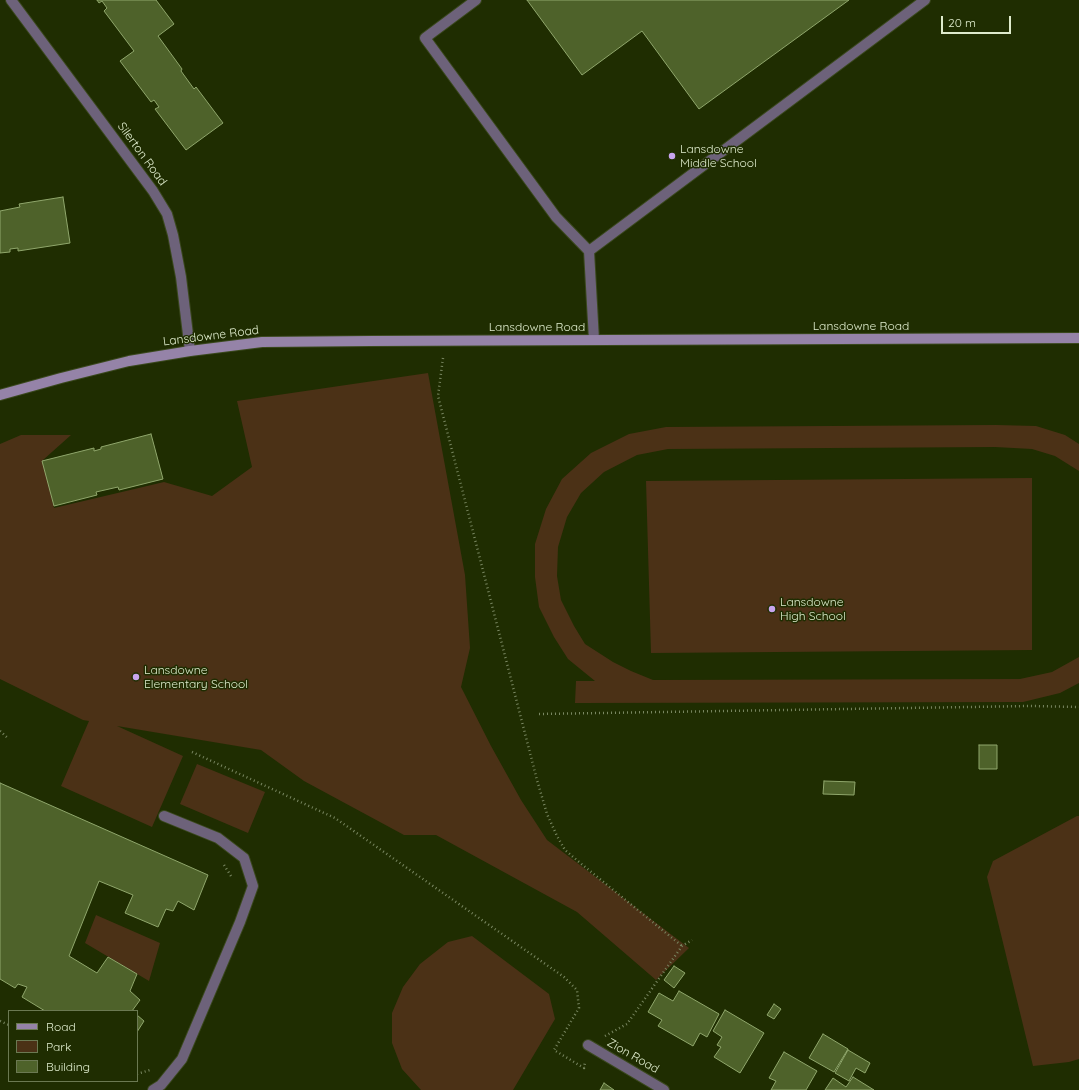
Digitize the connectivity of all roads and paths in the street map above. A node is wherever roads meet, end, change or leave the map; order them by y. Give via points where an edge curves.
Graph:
1 (11, 0) edge
2 (476, 0) edge
3 (925, 0) edge
4 (589, 251) junction
5 (1079, 338) edge
6 (446, 340) junction
7 (594, 340) junction
8 (190, 351) junction
9 (0, 395) edge
10 (1079, 707) edge
11 (539, 714) dead end
12 (0, 731) edge
13 (10, 739) dead end
14 (192, 752) dead end
15 (164, 816) dead end
16 (222, 862) dead end
17 (232, 878) dead end
18 (692, 940) dead end
19 (682, 946) junction
20 (588, 1045) junction
21 (152, 1068) dead end
22 (138, 1074) edge
23 (153, 1090) edge
24 (664, 1090) edge

1 - 8 street, Silerton Road via 153,191 166,214 173,234 181,277
2 - 4 street via 425,38 556,217
3 - 4 street
4 - 7 street
5 - 7 street, Lansdowne Road
6 - 7 street, Lansdowne Road
6 - 8 street, Lansdowne Road via 262,342
6 - 19 path via 438,396 536,780 547,814 565,850
8 - 9 street, Lansdowne Road via 128,361
10 - 11 path
12 - 13 path
14 - 20 path via 335,818 564,976 577,990 579,1008 554,1050 584,1068
15 - 23 street via 218,838 244,858 253,886 182,1058 161,1085
16 - 17 path
18 - 19 path
19 - 20 path via 627,1024
20 - 24 street, Zion Road
21 - 22 path

